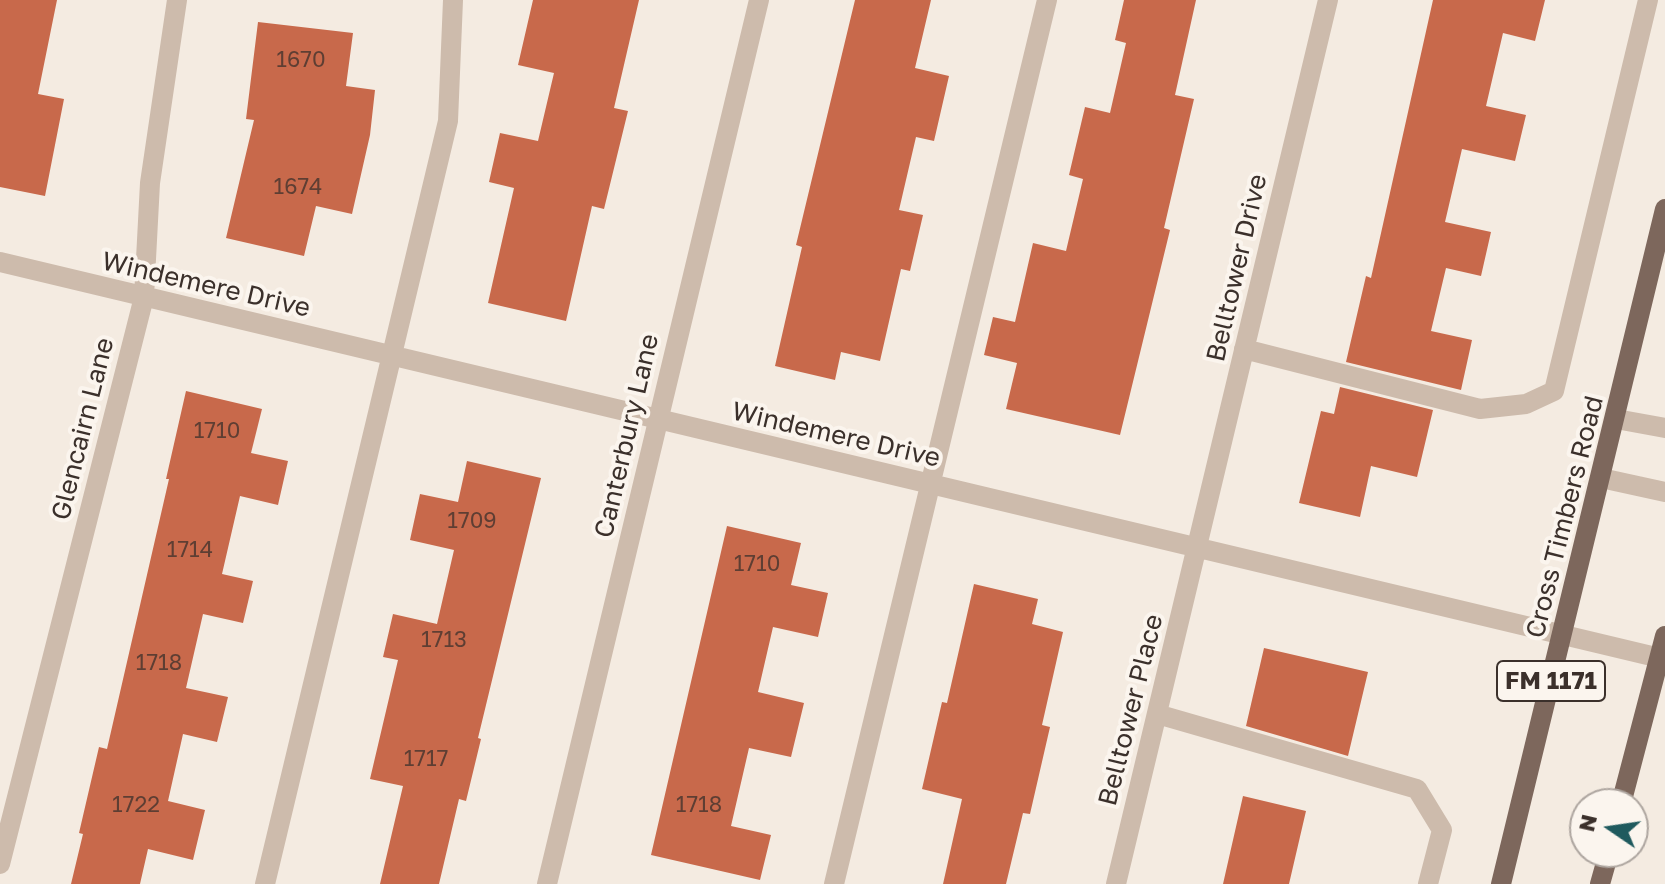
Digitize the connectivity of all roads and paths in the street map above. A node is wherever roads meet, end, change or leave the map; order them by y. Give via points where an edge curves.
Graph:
1 (177, 0) edge
2 (453, 0) edge
3 (759, 0) edge
4 (1047, 0) edge
5 (1328, 0) edge
6 (1648, 0) edge
7 (1665, 209) edge
8 (0, 262) edge
9 (144, 297) junction
10 (1244, 349) junction
11 (393, 356) junction
12 (658, 419) junction
13 (1616, 419) junction
14 (1665, 428) edge
15 (1601, 478) junction
16 (931, 484) junction
17 (1665, 492) edge
18 (1197, 547) junction
19 (1563, 635) junction
20 (1665, 636) edge
21 (1660, 658) junction
22 (1157, 714) junction
23 (1625, 788) edge
24 (0, 864) edge
25 (265, 884) edge
26 (547, 884) edge
27 (834, 884) edge
28 (1116, 884) edge
29 (1428, 884) edge
30 (1501, 884) edge

1 - 9 street, Glencairn Lane via 150,183
2 - 11 street via 448,121
3 - 12 street, Canterbury Lane
4 - 16 street
5 - 10 street, Belltower Drive
6 - 10 street via 1554,391 1526,404 1480,409
7 - 13 main road, Cross Timbers Road / FM 1171
8 - 9 street, Windemere Drive
9 - 11 street, Windemere Drive
9 - 24 street, Glencairn Lane
10 - 18 street, Belltower Drive
11 - 12 street, Windemere Drive
11 - 25 street
12 - 16 street, Windemere Drive
12 - 26 street, Canterbury Lane
13 - 14 street
13 - 15 main road, Cross Timbers Road / FM 1171
15 - 17 street
15 - 19 main road, Cross Timbers Road / FM 1171
16 - 18 street, Windemere Drive
16 - 27 street
18 - 19 street, Windemere Drive
18 - 22 street, Belltower Place
19 - 21 street, Windemere Drive
19 - 30 main road, Cross Timbers Road / FM 1171
20 - 21 main road
21 - 23 main road
22 - 28 street, Belltower Place
22 - 29 street via 1417,789 1442,830

